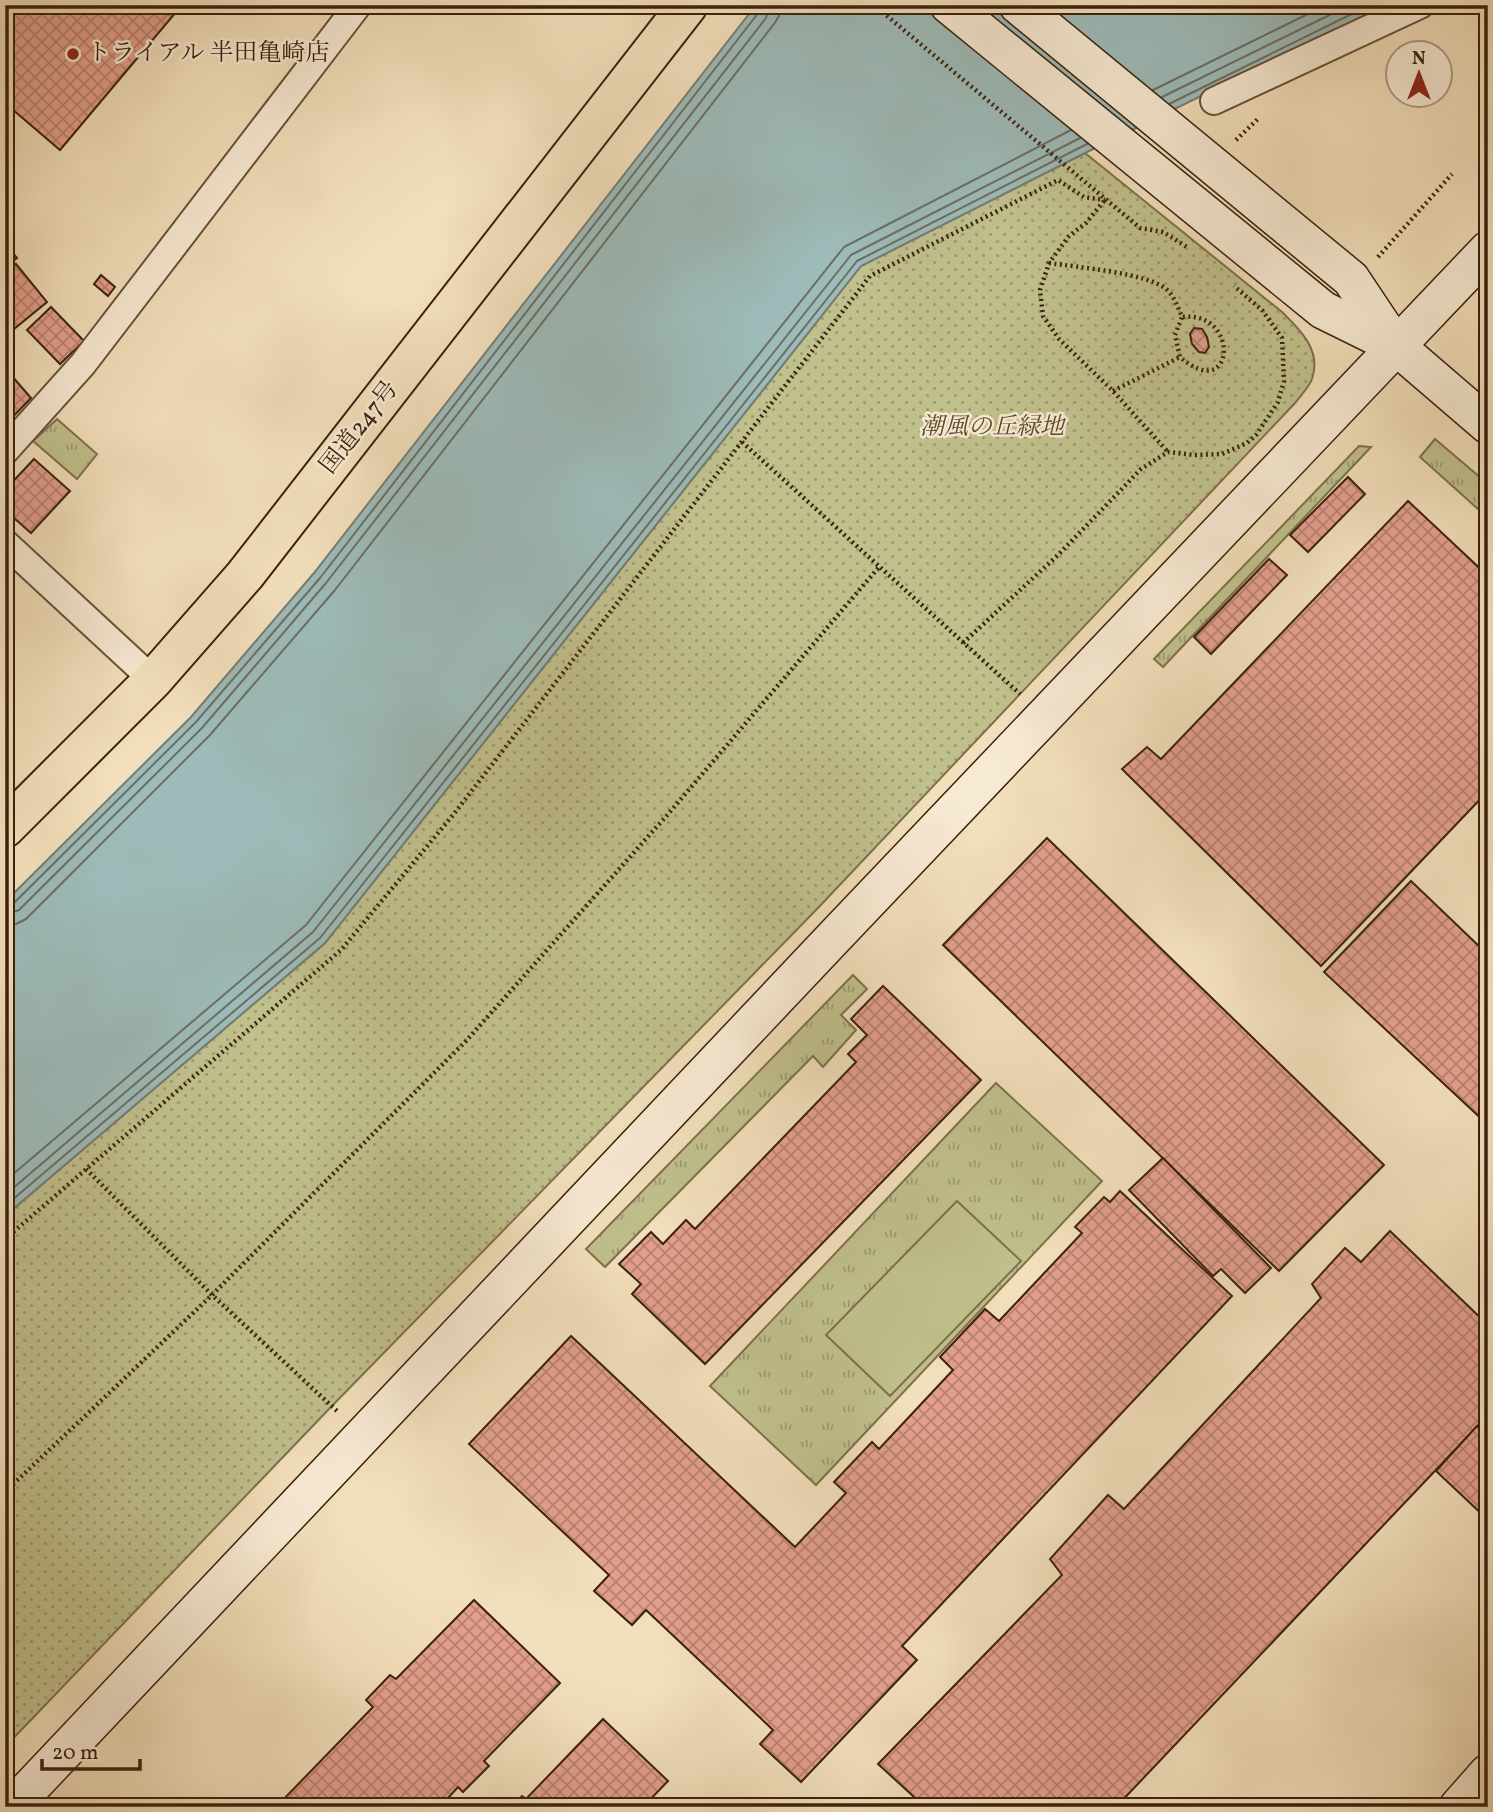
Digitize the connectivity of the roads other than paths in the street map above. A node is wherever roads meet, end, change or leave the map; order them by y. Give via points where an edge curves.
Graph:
1 (358, 5) edge
2 (688, 5) edge
3 (949, 5) edge
4 (1018, 5) edge
5 (1420, 5) edge
6 (1214, 102) dead end
7 (1488, 250) edge
8 (1396, 346) junction
9 (1488, 425) edge
10 (5, 451) edge
11 (5, 543) edge
12 (153, 680) junction
13 (5, 828) edge
14 (1488, 1773) edge
15 (12, 1807) edge
16 (1458, 1807) edge

1 - 10 street via 83,365
2 - 12 highway, 国道247号 via 245,575
3 - 8 street via 1323,310
4 - 8 street via 1351,279
5 - 6 street
7 - 8 street
8 - 9 street
8 - 15 street
11 - 12 street
12 - 13 highway, 国道247号
14 - 16 street

